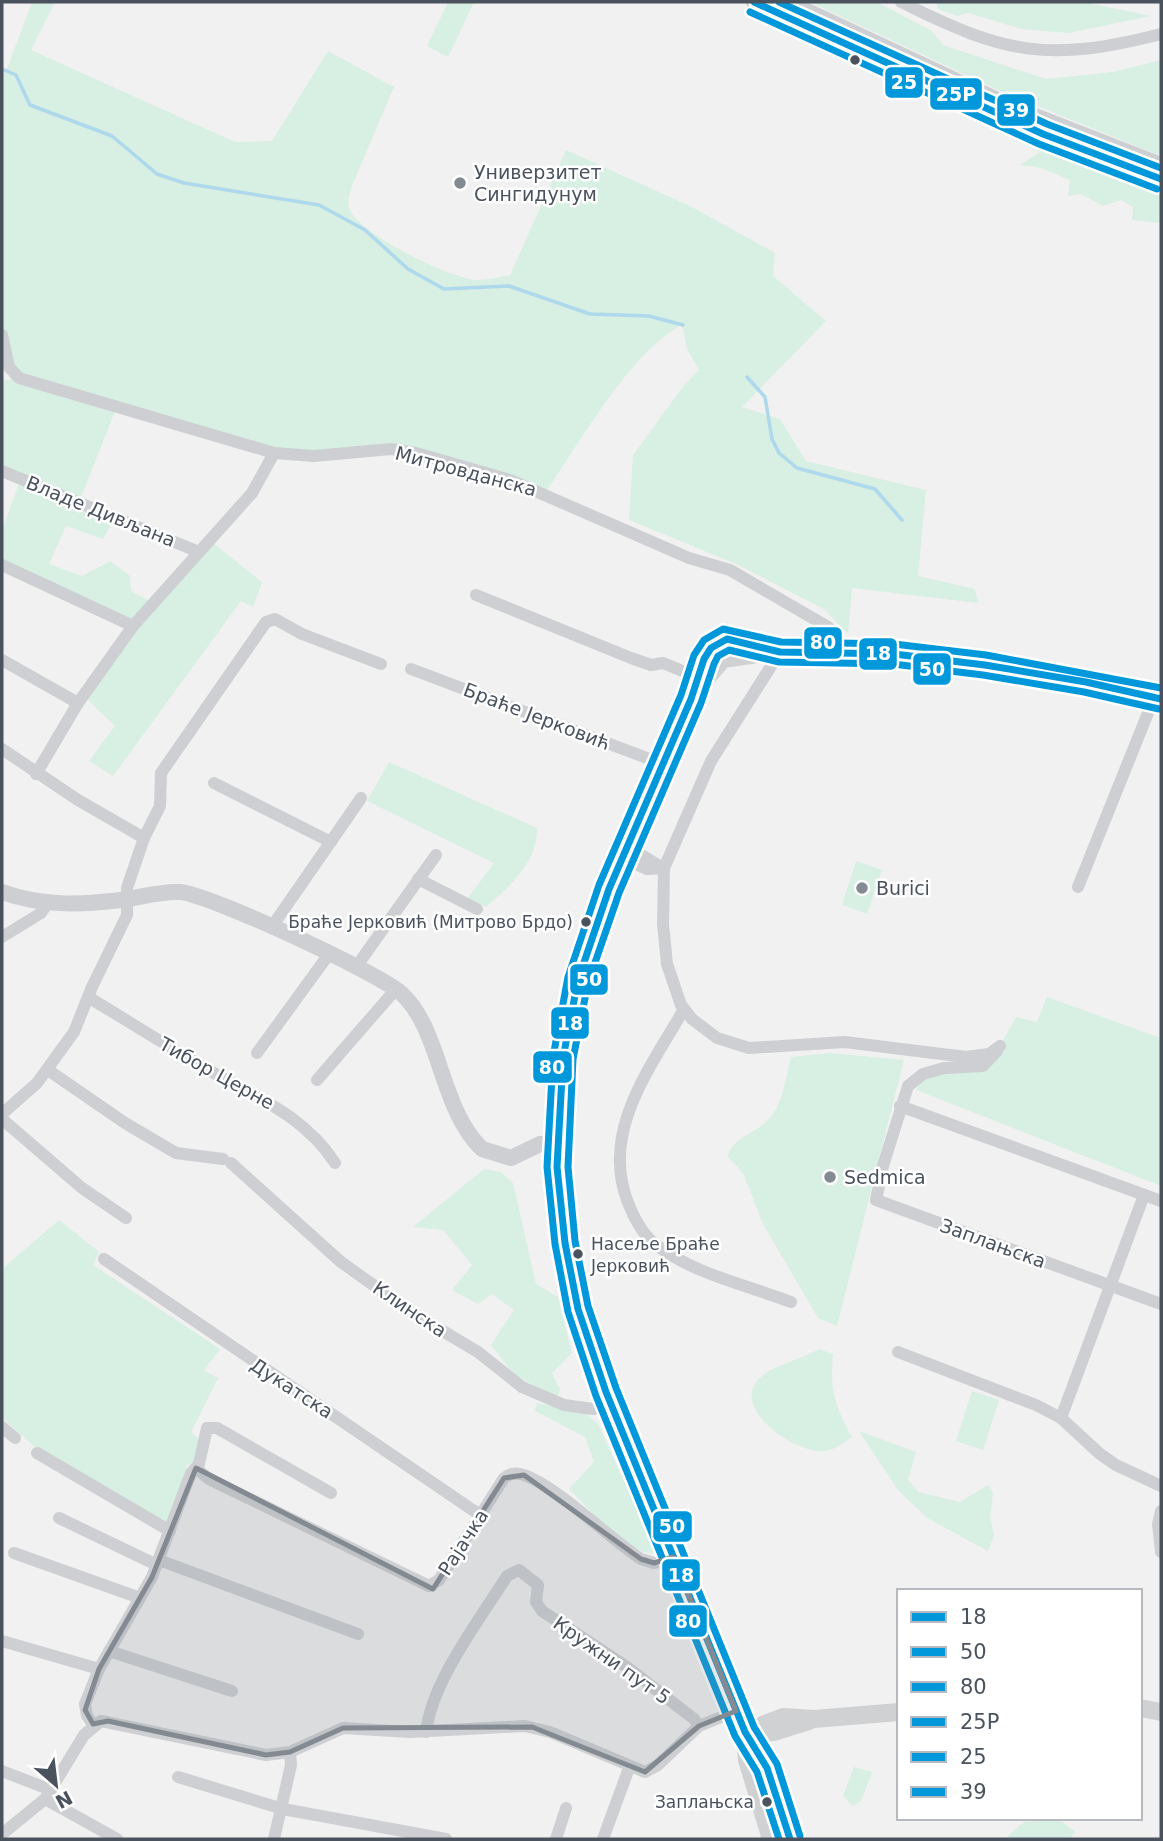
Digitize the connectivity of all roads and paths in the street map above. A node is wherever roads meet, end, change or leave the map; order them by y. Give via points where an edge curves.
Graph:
1 (788, 2) edge
2 (901, 2) edge
3 (762, 3) edge
4 (1161, 34) edge
5 (1161, 165) edge
6 (1161, 179) edge
7 (2, 335) edge
8 (274, 453) junction
9 (2, 471) edge
10 (200, 552) junction
11 (2, 565) edge
12 (476, 595) dead end
13 (133, 626) junction
14 (776, 652) junction
15 (839, 652) junction
16 (2, 660) edge
17 (381, 664) dead end
18 (411, 669) dead end
19 (697, 677) junction
20 (1158, 698) edge
21 (691, 699) junction
22 (78, 703) junction
23 (2, 749) edge
24 (663, 764) junction
25 (36, 774) junction
26 (214, 783) dead end
27 (360, 798) dead end
28 (144, 838) junction
29 (331, 842) junction
30 (625, 852) junction
31 (436, 855) dead end
32 (664, 868) junction
33 (418, 879) junction
34 (1078, 887) dead end
35 (2, 892) edge
36 (127, 899) junction
37 (47, 904) junction
38 (477, 909) dead end
39 (271, 928) junction
40 (2, 937) edge
41 (329, 954) junction
42 (356, 967) junction
43 (397, 989) junction
44 (88, 997) junction
45 (684, 1009) junction
46 (257, 1053) dead end
47 (48, 1070) junction
48 (317, 1080) dead end
49 (900, 1106) junction
50 (3, 1112) edge
51 (558, 1143) junction
52 (335, 1163) dead end
53 (1144, 1195) junction
54 (1161, 1202) edge
55 (126, 1218) dead end
56 (104, 1259) dead end
57 (1110, 1286) junction
58 (791, 1302) dead end
59 (1161, 1304) edge
60 (898, 1352) dead end
61 (612, 1406) junction
62 (1061, 1418) junction
63 (2, 1427) edge
64 (15, 1438) dead end
65 (37, 1453) dead end
66 (196, 1468) junction
67 (1161, 1486) edge
68 (331, 1493) dead end
69 (1161, 1511) edge
70 (480, 1515) junction
71 (59, 1518) dead end
72 (170, 1531) junction
73 (1161, 1552) edge
74 (14, 1553) dead end
75 (673, 1557) junction
76 (158, 1563) junction
77 (140, 1598) junction
78 (358, 1634) dead end
79 (2, 1641) edge
80 (109, 1651) junction
81 (99, 1669) junction
82 (233, 1690) dead end
83 (1142, 1708) edge
84 (736, 1711) junction
85 (897, 1712) edge
86 (1161, 1712) edge
87 (786, 1723) junction
88 (93, 1724) junction
89 (699, 1726) junction
90 (426, 1732) junction
91 (745, 1732) junction
92 (290, 1752) junction
93 (629, 1768) junction
94 (767, 1768) junction
95 (2, 1771) edge
96 (178, 1777) dead end
97 (48, 1794) junction
98 (566, 1808) dead end
99 (283, 1809) junction
100 (2, 1835) edge
101 (117, 1839) edge
102 (274, 1839) edge
103 (446, 1839) edge
104 (556, 1839) edge
105 (603, 1839) edge
106 (771, 1839) edge
107 (789, 1839) edge

1 - 5 street via 1017,109
2 - 4 street via 971,34 1030,51 1072,52
3 - 6 street via 1043,134
7 - 8 street, Митровданска via 9,367 19,378
8 - 10 street via 252,494
8 - 15 street, Митровданска via 314,456 391,449 510,480 689,558 730,570 828,627 839,640
9 - 10 street, Владе Дивљана
10 - 13 street
11 - 13 street
12 - 19 street via 643,662 663,663
13 - 22 street
14 - 15 main road
14 - 19 main road via 727,639 711,648
14 - 21 main road via 723,659
14 - 32 street via 711,761
15 - 20 main road via 974,663
16 - 22 street
17 - 28 street via 269,620 162,773 160,806
18 - 24 street, Браће Јерковић
19 - 21 main road
20 - 34 street
21 - 24 main road
22 - 25 street
23 - 25 street
24 - 30 main road
25 - 28 street
26 - 29 street
27 - 29 street
28 - 36 street
29 - 39 street
30 - 32 street via 648,869
30 - 51 main road via 589,945 569,1022
31 - 33 street
32 - 45 street via 667,964
33 - 38 street
33 - 42 street
35 - 37 street
36 - 37 street
36 - 39 street via 184,892
36 - 44 street via 127,915
37 - 40 street via 41,913
39 - 41 street
41 - 42 street
41 - 46 street
42 - 43 street
43 - 48 street
43 - 51 street via 415,1009 449,1095 479,1146 511,1158 540,1144
44 - 47 street via 74,1032
44 - 52 street, Тибор Церне via 283,1110 311,1133
45 - 49 street via 717,1038 749,1048 845,1042 965,1057 989,1054 1000,1046 984,1066 944,1068 915,1079
45 - 58 street via 625,1116 618,1166 625,1197 641,1231 664,1251
47 - 50 street
47 - 61 street, Клинска via 176,1153 227,1161 341,1262 478,1352 522,1387 564,1405
49 - 53 street
49 - 57 street, Заплањска via 876,1200
50 - 55 street via 82,1188
51 - 61 main road via 562,1217 576,1297
53 - 54 street
53 - 57 street
56 - 70 street, Дукатска
57 - 59 street, Заплањска
57 - 62 street
60 - 62 street
61 - 75 main road
62 - 67 street via 1100,1454
63 - 64 street
65 - 72 street
66 - 68 street via 205,1430 215,1426
66 - 70 street, Рајачка via 209,1479 429,1586 439,1580
66 - 72 street
69 - 73 street
70 - 75 street, Рајачка via 504,1478 516,1473 551,1491 640,1559 654,1563
71 - 76 street
72 - 76 street
74 - 77 street
75 - 84 main road
76 - 77 street
76 - 78 street
77 - 80 street
79 - 81 street
80 - 81 street
80 - 82 street
81 - 88 street via 85,1704
83 - 86 main road
84 - 87 main road
84 - 89 street
84 - 91 main road
85 - 87 main road
87 - 91 main road
87 - 94 main road via 772,1746
88 - 92 street via 108,1721 259,1755
88 - 97 street
89 - 90 street, Кружни пут 5 via 635,1673 542,1611 536,1602 536,1581 519,1570 507,1576 436,1697
89 - 93 street via 654,1769
90 - 92 street via 343,1728
90 - 93 street via 532,1727
91 - 94 main road
91 - 106 main road via 747,1760
92 - 99 street
93 - 105 street
94 - 107 main road
95 - 97 street
96 - 99 street
97 - 100 street
97 - 101 street
98 - 104 street
99 - 102 street
99 - 103 street

